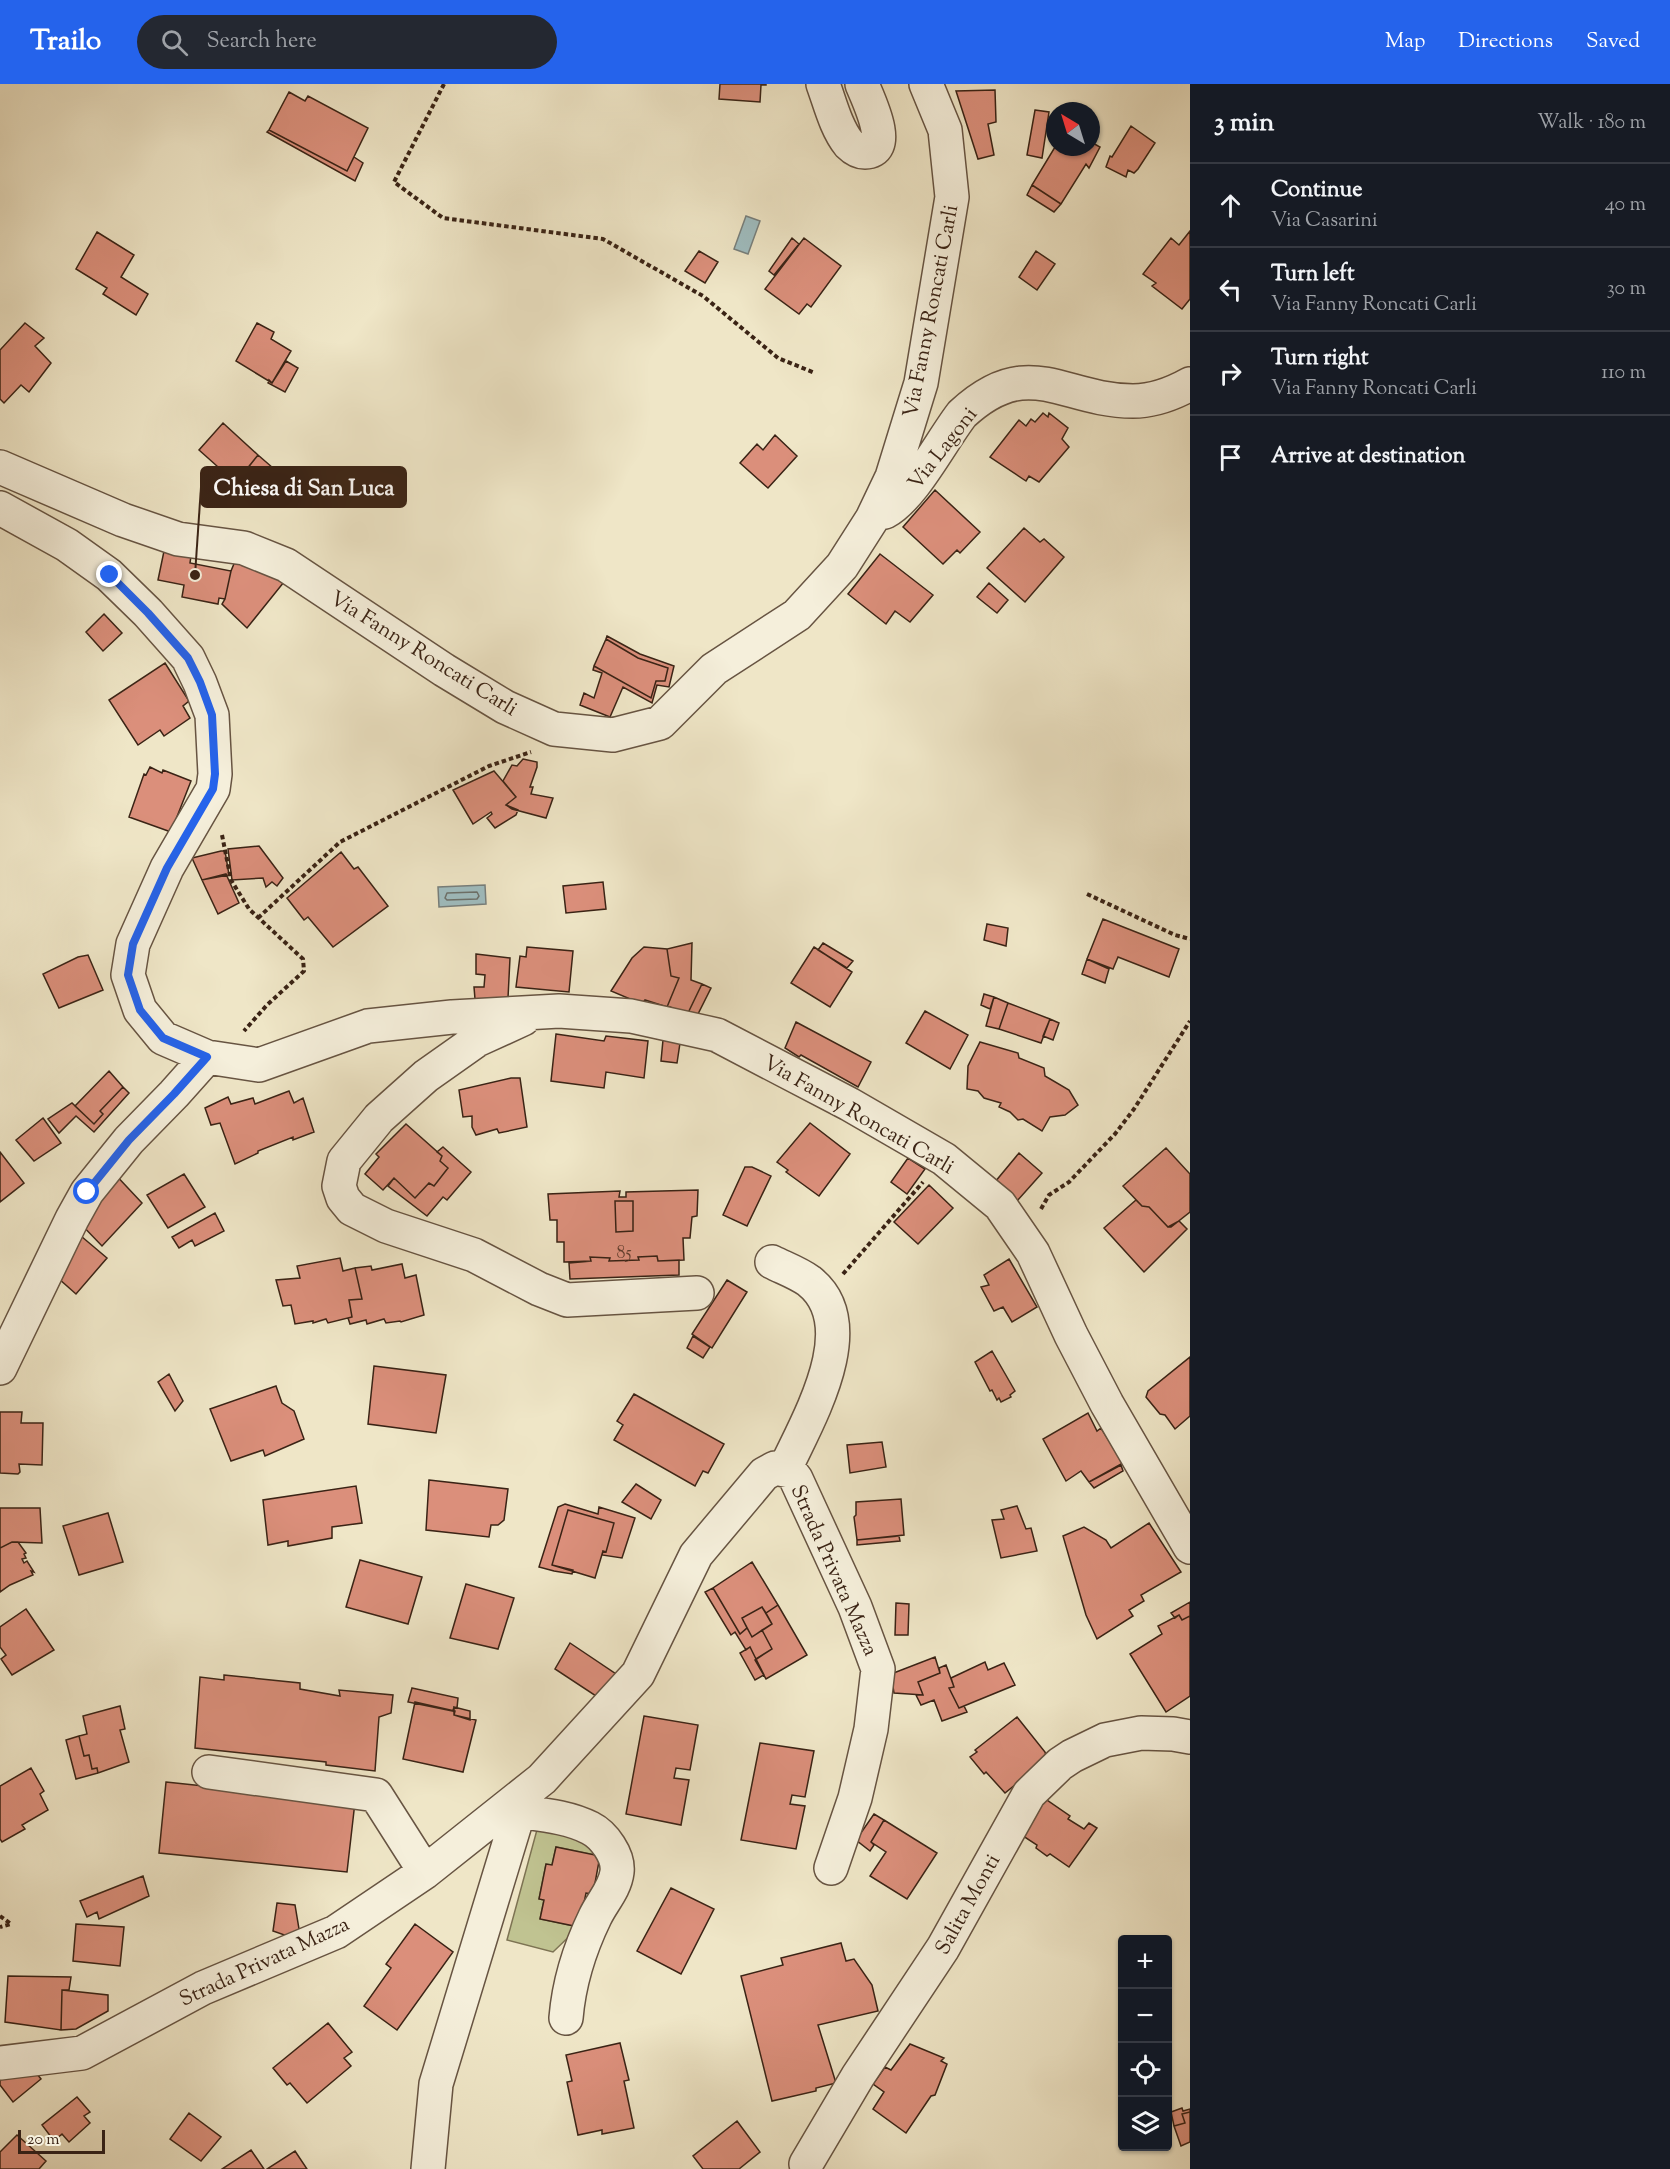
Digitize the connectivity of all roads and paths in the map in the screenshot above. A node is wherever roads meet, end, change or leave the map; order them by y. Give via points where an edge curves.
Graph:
1 (444, 84) edge
2 (823, 84) edge
3 (862, 84) edge
4 (926, 84) edge
5 (815, 373) dead end
6 (1190, 384) edge
7 (0, 466) edge
8 (0, 508) edge
9 (872, 519) junction
10 (538, 750) dead end
11 (213, 789) junction
12 (1087, 894) dead end
13 (258, 918) junction
14 (1190, 939) edge
15 (538, 1012) junction
16 (1190, 1021) edge
17 (207, 1057) junction
18 (944, 1160) junction
19 (1049, 1195) dead end
20 (772, 1262) dead end
21 (697, 1293) dead end
22 (823, 1297) junction
23 (0, 1368) edge
24 (785, 1469) junction
25 (1190, 1547) edge
26 (1190, 1737) edge
27 (209, 1772) dead end
28 (512, 1810) junction
29 (831, 1868) dead end
30 (425, 1872) junction
31 (0, 1916) edge
32 (0, 1927) edge
33 (566, 2018) dead end
34 (0, 2063) edge
35 (806, 2164) dead end
36 (428, 2169) edge

1 - 5 path via 394,182 443,218 603,239 703,296 778,358
2 - 3 street via 850,145 868,152 880,138
4 - 9 street, Via Fanny Roncati Carli via 945,130 952,197 921,382 892,477
6 - 9 street, Via Lagoni via 1173,393 1135,401 1043,383 1002,388 962,414 905,495 892,509
7 - 9 street, Via Fanny Roncati Carli via 123,520 178,539 244,548 286,565 505,707 554,729 613,735 660,723 714,669 796,615 842,566
8 - 11 street, Via Fanny Roncati Carli via 67,545 110,575 188,658 212,715
10 - 13 path via 489,766 340,842
11 - 13 path via 231,880
11 - 17 street, Via Fanny Roncati Carli via 162,879 133,944 128,975 140,1010 163,1038
12 - 14 path
13 - 17 path via 303,959 304,971 236,1040
15 - 17 street, Via Fanny Roncati Carli via 368,1026 259,1065
15 - 18 street, Via Fanny Roncati Carli via 631,1016 717,1035 849,1104
15 - 21 street, Via Fanny Roncati Carli via 477,1040 426,1076 379,1118 344,1161 339,1186 343,1198 352,1209 386,1226 474,1255 567,1300
16 - 19 path via 1115,1134 1069,1182
17 - 23 street via 129,1140 87,1192
18 - 22 path
18 - 25 street, Via Fanny Roncati Carli via 1000,1205 1033,1253 1107,1404
20 - 22 street via 809,1282
22 - 24 street via 832,1317 834,1336 828,1367
24 - 28 street, Strada Privata Mazza via 775,1468 764,1474 696,1556 639,1674
24 - 29 street, Strada Privata Mazza via 794,1474 801,1489 855,1607 878,1670 871,1729 855,1798
26 - 35 street, Salita Monti via 1141,1733 1105,1740 1060,1764 1029,1794 943,1948 858,2076
27 - 30 street via 376,1795
28 - 30 street, Strada Privata Mazza
28 - 33 street via 591,1828 613,1852 617,1871 574,1969
28 - 36 street via 436,2084
30 - 34 street, Strada Privata Mazza via 336,1932 203,1988 82,2053
31 - 32 path via 11,1924

